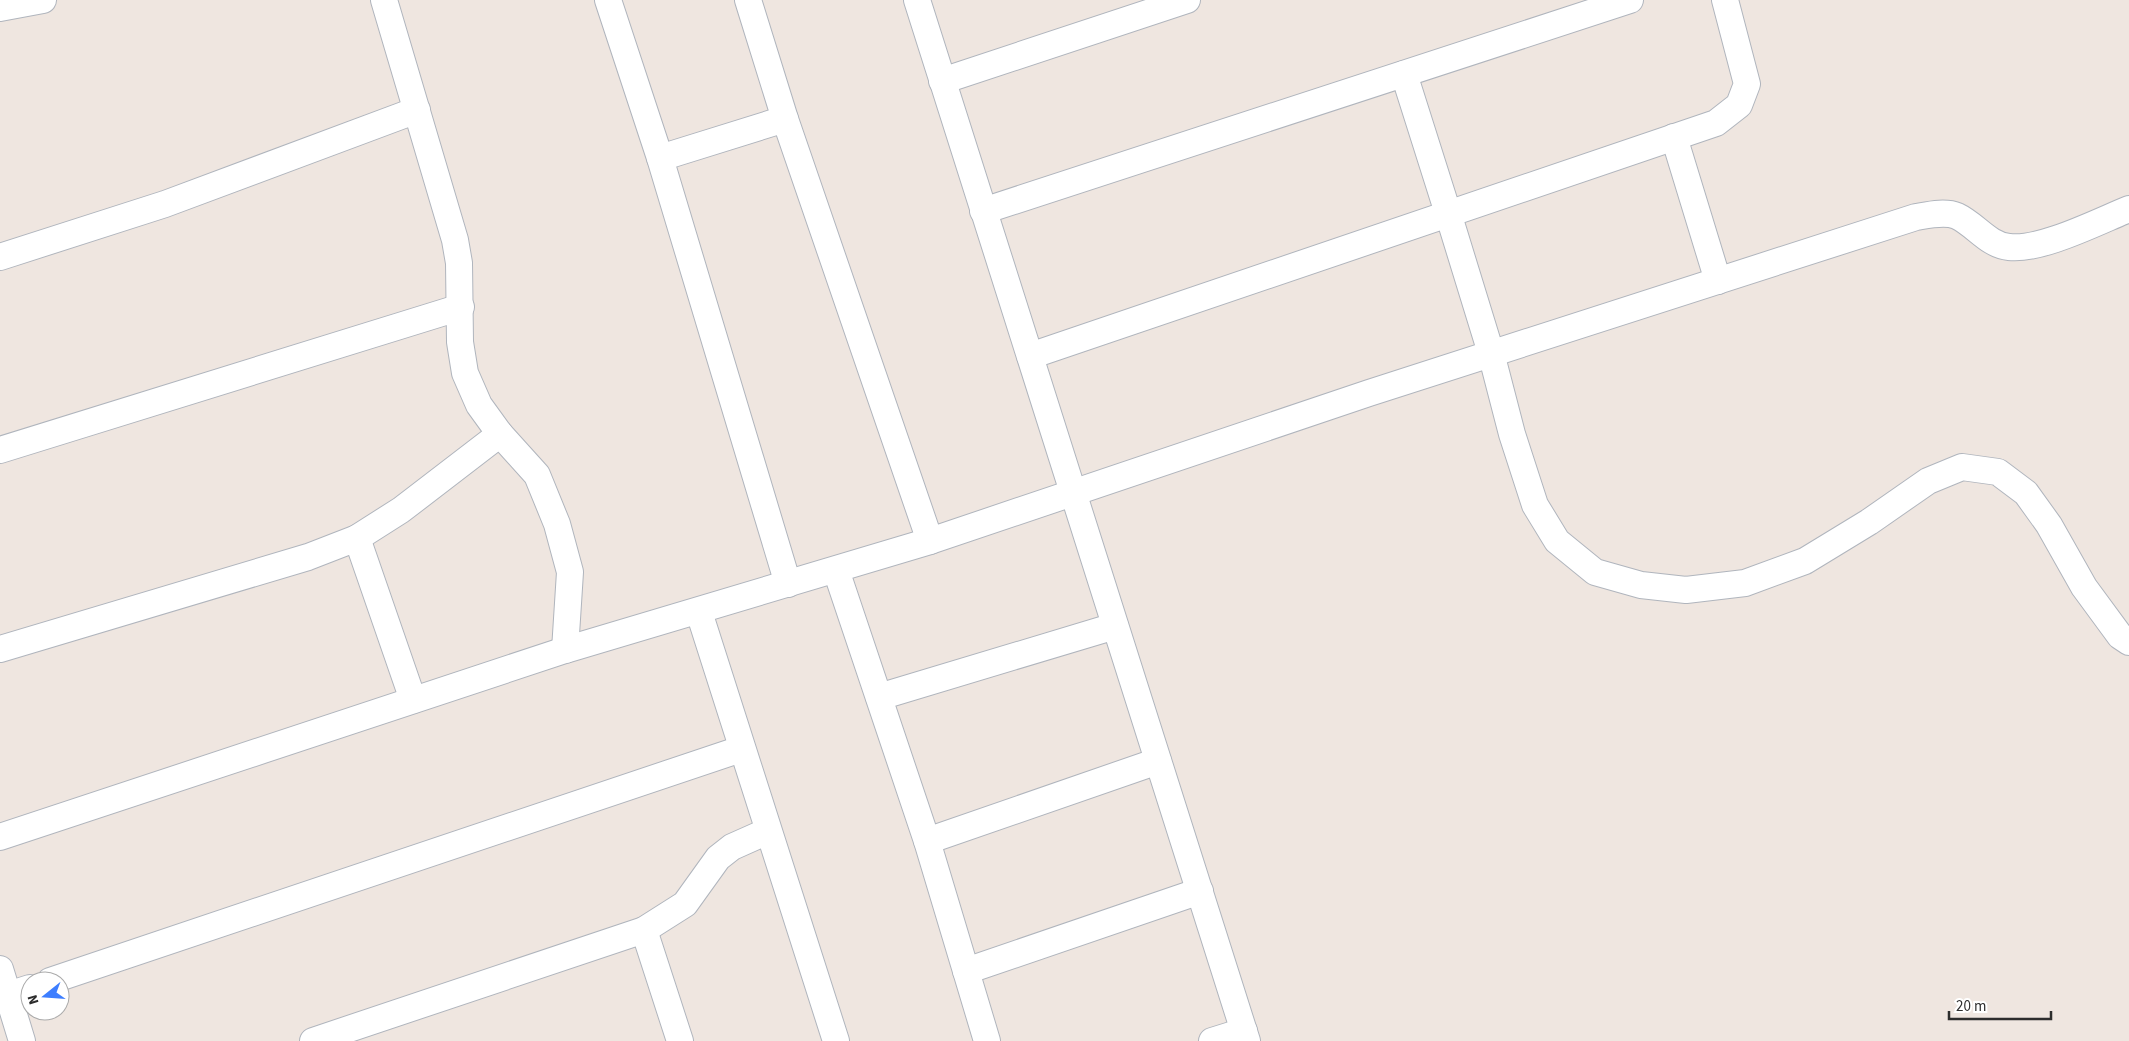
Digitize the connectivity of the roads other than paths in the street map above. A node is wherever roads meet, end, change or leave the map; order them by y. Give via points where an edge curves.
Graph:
1 (43, 0) edge
2 (384, 0) edge
3 (608, 0) edge
4 (748, 0) edge
5 (917, 0) edge
6 (1187, 0) edge
7 (1630, 0) edge
8 (1725, 0) edge
9 (0, 8) edge
10 (1404, 74) junction
11 (942, 81) junction
12 (417, 110) junction
13 (785, 119) junction
14 (1674, 137) junction
15 (660, 158) junction
16 (2129, 209) edge
17 (984, 211) junction
18 (1448, 214) junction
19 (0, 257) edge
20 (1718, 281) junction
21 (461, 307) junction
22 (1491, 353) junction
23 (1030, 356) junction
24 (500, 434) junction
25 (0, 450) edge
26 (1073, 492) junction
27 (358, 538) junction
28 (930, 541) junction
29 (836, 570) junction
30 (788, 584) junction
31 (699, 612) junction
32 (1115, 626) junction
33 (2129, 642) edge
34 (0, 650) edge
35 (565, 650) junction
36 (879, 697) junction
37 (413, 700) junction
38 (741, 749) junction
39 (1158, 761) junction
40 (768, 831) junction
41 (0, 837) edge
42 (928, 841) junction
43 (1200, 891) junction
44 (644, 930) junction
45 (0, 969) edge
46 (966, 971) junction
47 (70, 974) edge
48 (19, 991) edge
49 (1246, 1036) edge
50 (22, 1041) edge
51 (312, 1041) edge
52 (680, 1041) edge
53 (836, 1041) edge
54 (987, 1041) edge
55 (1212, 1041) edge

1 - 9 street
2 - 12 street
3 - 15 street
4 - 13 street
5 - 11 street
6 - 11 street
7 - 10 street
8 - 14 street via 1747,84 1739,106 1716,122
10 - 17 street
10 - 18 street
11 - 17 street
12 - 19 street via 164,204
12 - 21 street via 455,240
13 - 15 street
13 - 28 street
14 - 18 street
14 - 20 street
15 - 30 street
16 - 20 street via 2036,245 2009,247 1990,240 1957,216 1916,217
17 - 23 street
18 - 22 street
18 - 23 street
20 - 22 street
21 - 24 street via 460,342 465,373 479,405
21 - 25 street
22 - 26 street
22 - 33 street via 1535,505 1557,541 1595,572 1640,586 1686,590 1745,583 1805,561 1928,481 1962,467 1998,472 2026,493 2049,525 2084,587 2120,636
23 - 26 street
24 - 27 street via 401,510
24 - 35 street via 537,475 557,524 570,572
26 - 28 street
26 - 32 street
27 - 34 street via 308,557
27 - 37 street
28 - 29 street
29 - 30 street
29 - 36 street
30 - 31 street
31 - 35 street
31 - 38 street
32 - 36 street
32 - 39 street
35 - 37 street
36 - 42 street
37 - 41 street
38 - 40 street
38 - 47 street
39 - 42 street
39 - 43 street
40 - 44 street via 732,847 718,858 686,904
40 - 53 street
42 - 46 street
43 - 46 street
43 - 49 street
44 - 51 street
44 - 52 street
45 - 48 street
46 - 54 street
48 - 50 street
49 - 55 street

